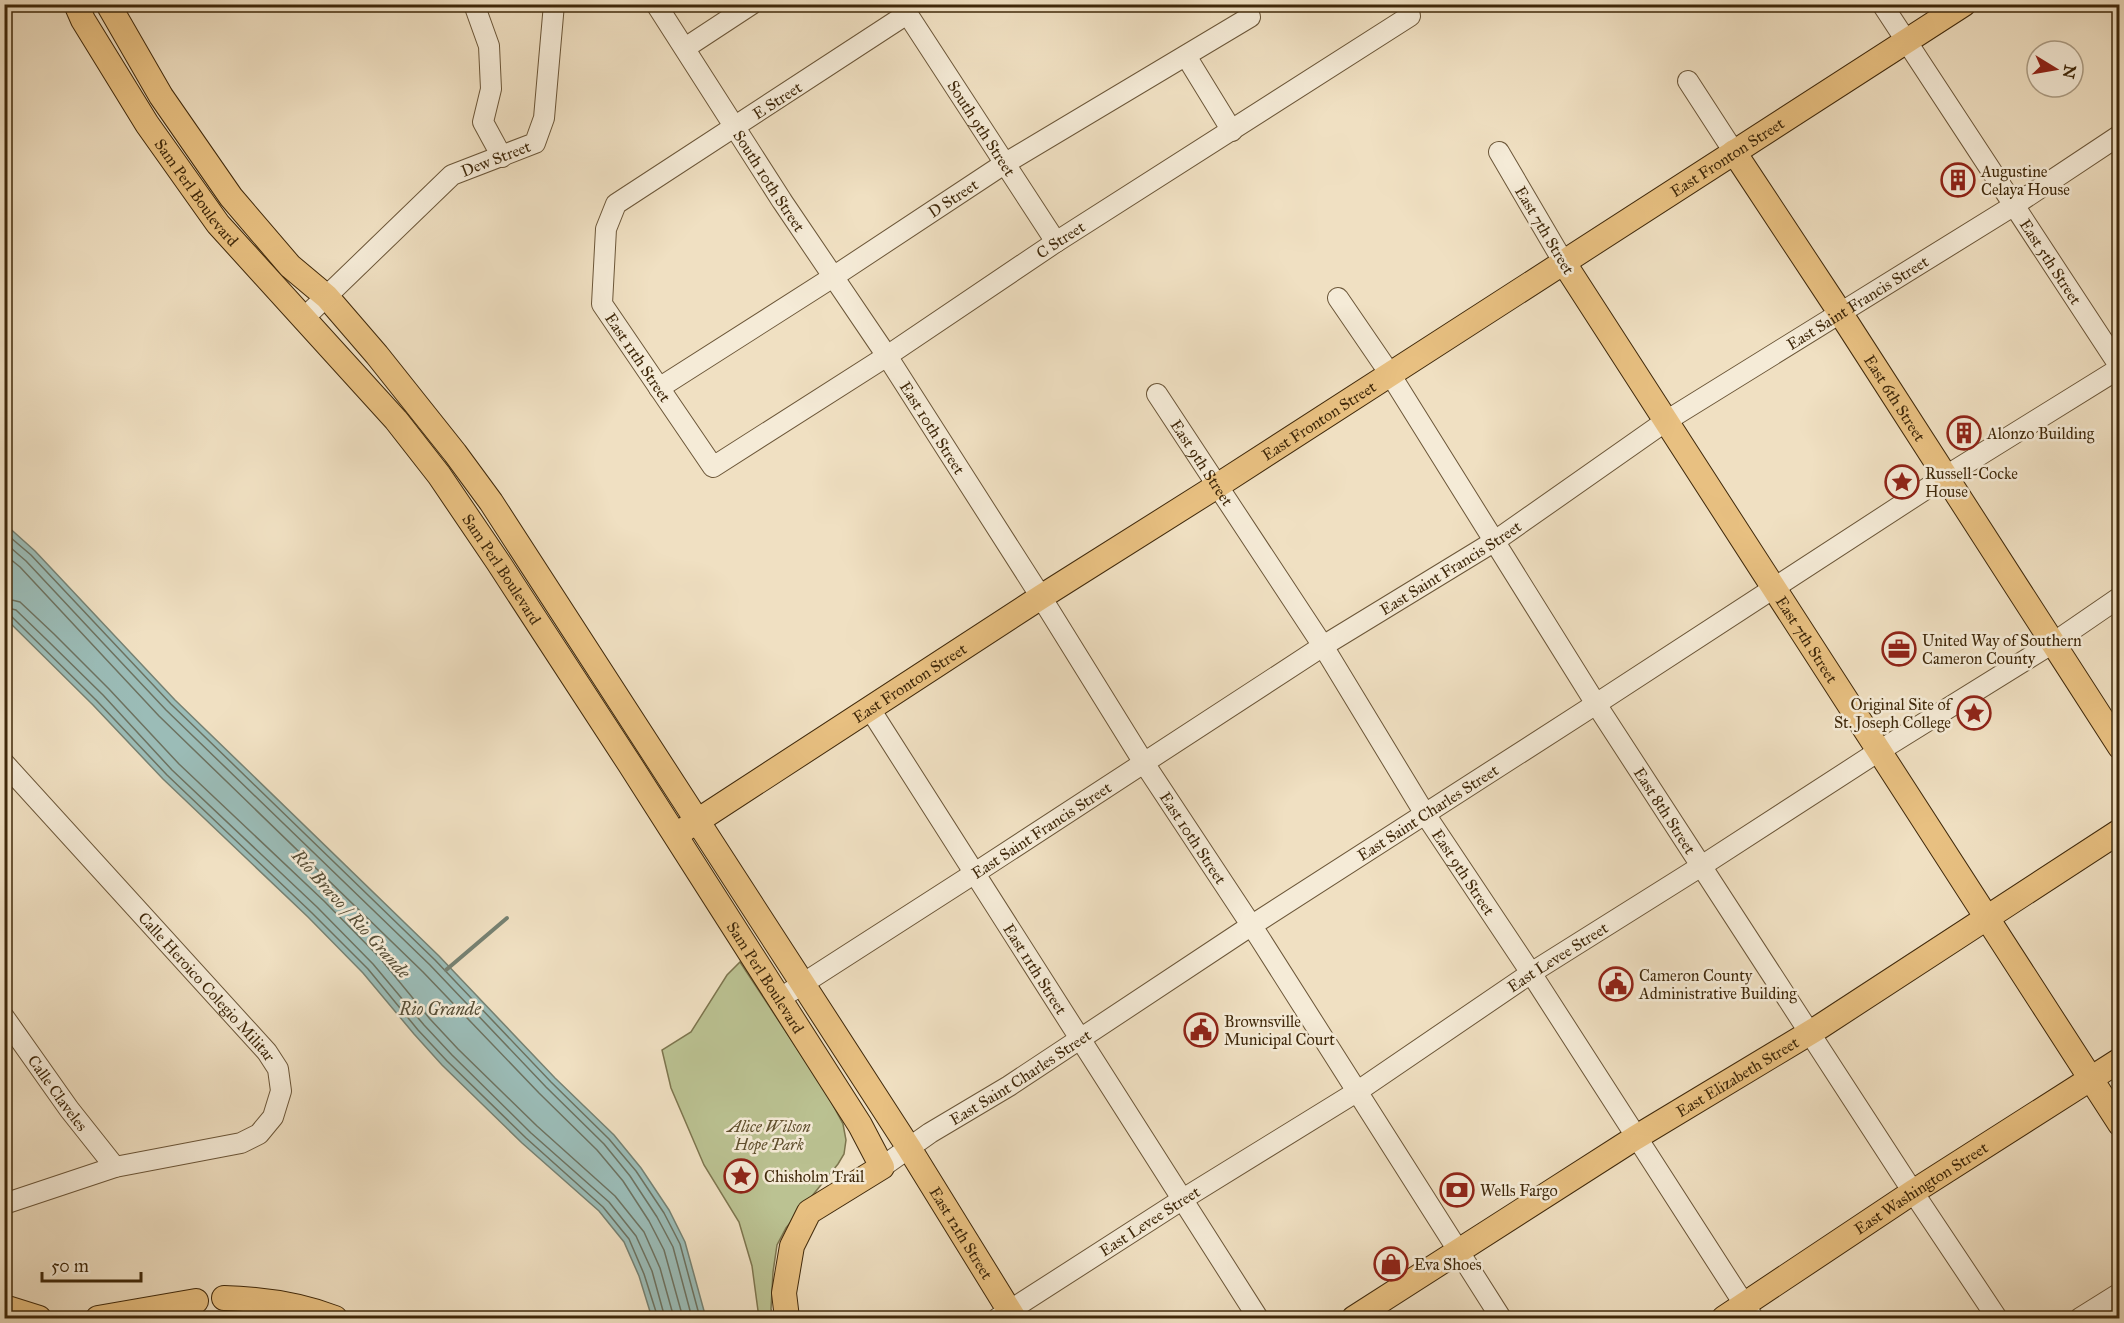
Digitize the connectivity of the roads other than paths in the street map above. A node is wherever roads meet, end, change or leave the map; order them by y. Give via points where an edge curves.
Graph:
1 (76, 4) edge
2 (108, 4) edge
3 (473, 4) edge
4 (555, 4) edge
5 (656, 4) edge
6 (752, 4) edge
7 (1882, 4) edge
8 (1964, 4) edge
9 (904, 9) edge
10 (1410, 16) dead end
11 (1250, 17) dead end
12 (1908, 41) junction
13 (685, 48) junction
14 (1186, 56) junction
15 (1688, 81) dead end
16 (161, 96) junction
17 (136, 108) junction
18 (735, 128) junction
19 (1232, 131) junction
20 (2120, 135) edge
21 (1499, 152) dead end
22 (1734, 152) junction
23 (502, 157) junction
24 (1004, 164) junction
25 (616, 204) joint
26 (2013, 206) junction
27 (1056, 242) junction
28 (1564, 263) junction
29 (833, 277) junction
30 (327, 297) junction
31 (1338, 298) dead end
32 (1841, 314) junction
33 (303, 319) junction
34 (887, 356) junction
35 (2120, 368) edge
36 (1390, 374) junction
37 (659, 388) junction
38 (1157, 394) dead end
39 (1666, 421) junction
40 (713, 467) joint
41 (1946, 476) junction
42 (1217, 486) junction
43 (1495, 541) junction
44 (1774, 589) junction
45 (1041, 597) junction
46 (2120, 597) edge
47 (2053, 643) junction
48 (1323, 646) junction
49 (1596, 704) junction
50 (870, 709) junction
51 (2120, 747) edge
52 (1879, 751) junction
53 (1144, 763) junction
54 (4, 764) edge
55 (1425, 814) junction
56 (698, 821) junction
57 (2120, 831) edge
58 (675, 836) junction
59 (1702, 866) junction
60 (975, 873) junction
61 (1987, 919) junction
62 (1251, 925) junction
63 (1531, 973) junction
64 (803, 984) junction
65 (778, 999) junction
66 (4, 1017) edge
67 (1810, 1033) junction
68 (1080, 1037) junction
69 (2120, 1060) edge
70 (2091, 1079) junction
71 (1358, 1091) junction
72 (2120, 1124) edge
73 (1635, 1138) junction
74 (909, 1148) junction
75 (116, 1167) junction
76 (882, 1167) junction
77 (1913, 1192) junction
78 (1184, 1199) junction
79 (4, 1204) edge
80 (1457, 1252) junction
81 (2120, 1293) edge
82 (224, 1298) dead end
83 (196, 1301) dead end
84 (4, 1308) edge
85 (1748, 1312) edge
86 (1007, 1316) edge
87 (39, 1318) edge
88 (98, 1318) edge
89 (335, 1318) edge
90 (787, 1318) edge
91 (1258, 1318) edge
92 (1354, 1318) edge
93 (1501, 1318) edge
94 (1724, 1318) edge
95 (1997, 1318) edge
96 (2080, 1318) edge

1 - 17 main road, Sam Perl Boulevard
2 - 16 main road, Sam Perl Boulevard
3 - 23 street via 489,46 491,89 483,122
4 - 23 street, Dew Street via 544,118 535,143
5 - 13 street, South 10th Street
6 - 13 street
7 - 12 street, East 5th Street
8 - 12 main road, East Fronton Street
9 - 18 street, E Street
9 - 24 street, South 9th Street
10 - 19 street, C Street
11 - 14 street, D Street
12 - 22 main road, East Fronton Street
12 - 26 street, East 5th Street
13 - 18 street, South 10th Street
14 - 19 street
14 - 24 street, D Street
15 - 22 street, East 6th Street
16 - 17 main road
16 - 30 main road, Sam Perl Boulevard via 250,220 290,266
17 - 33 main road, Sam Perl Boulevard via 218,224
18 - 25 street, E Street
18 - 29 street, South 10th Street
19 - 27 street, C Street
20 - 26 street, East Saint Francis Street
21 - 28 street, East 7th Street
22 - 28 main road, East Fronton Street
22 - 32 main road, East 6th Street
23 - 30 street, Dew Street via 452,175
24 - 27 street, South 9th Street
24 - 29 street, D Street
25 - 37 street, East 11th Street via 606,229 602,304
26 - 32 street, East Saint Francis Street
26 - 35 street, East 5th Street
27 - 34 street, C Street
28 - 36 main road, East Fronton Street
28 - 39 main road, East 7th Street
29 - 34 street, South 10th Street
29 - 37 street, D Street
30 - 33 street, Dew Street
30 - 56 main road, Sam Perl Boulevard via 491,502
31 - 36 street, East 8th Street
32 - 39 street, East Saint Francis Street
32 - 41 main road, East 6th Street
33 - 58 main road, Sam Perl Boulevard via 396,420 439,475
34 - 40 street, C Street
34 - 45 street, East 10th Street
35 - 41 street, East Saint Charles Street
36 - 42 main road, East Fronton Street
36 - 43 street, East 8th Street
37 - 40 street, East 11th Street
38 - 42 street, East 9th Street
39 - 43 street, East Saint Francis Street
39 - 44 main road, East 7th Street
41 - 44 street, East Saint Charles Street
41 - 47 main road, East 6th Street
42 - 45 main road, East Fronton Street
42 - 48 street, East 9th Street
43 - 48 street, East Saint Francis Street
43 - 49 street, East 8th Street
44 - 49 street, East Saint Charles Street
44 - 52 main road, East 7th Street
45 - 50 main road, East Fronton Street
45 - 53 street, East 10th Street
46 - 47 street, East Levee Street
47 - 51 main road, East 6th Street
47 - 52 street, East Levee Street
48 - 53 street, East Saint Francis Street
48 - 55 street, East 9th Street
49 - 55 street, East Saint Charles Street
49 - 59 street, East 8th Street
50 - 56 main road, East Fronton Street
50 - 60 street, East 11th Street
52 - 59 street, East Levee Street
52 - 61 main road, East 7th Street
53 - 60 street, East Saint Francis Street
53 - 62 street, East 10th Street
54 - 75 street, Calle Heroico Colegio Militar via 267,1052 278,1069 281,1091 273,1117 259,1134 241,1143
55 - 62 street, East Saint Charles Street
55 - 63 street, East 9th Street
56 - 58 main road, East Fronton Street
56 - 64 main road, Sam Perl Boulevard
57 - 61 main road, East Elizabeth Street
58 - 65 main road, Sam Perl Boulevard
59 - 63 street, East Levee Street
59 - 67 street, East 8th Street
60 - 64 street, East Saint Francis Street
60 - 68 street, East 11th Street
61 - 67 main road, East Elizabeth Street
61 - 70 main road, East 7th Street
62 - 68 street, East Saint Charles Street
62 - 71 street, East 10th Street
63 - 71 street, East Levee Street
63 - 73 street, East 9th Street
64 - 65 street, East Saint Francis Street
64 - 74 main road, Sam Perl Boulevard
65 - 76 main road, Sam Perl Boulevard via 860,1125
66 - 75 street, Calle Claveles
67 - 73 main road, East Elizabeth Street
67 - 77 street, East 8th Street
68 - 74 street, East Saint Charles Street
68 - 78 street, East 11th Street
69 - 70 main road, East Washington Street
70 - 72 main road, East 7th Street
70 - 77 main road, East Washington Street
71 - 78 street, East Levee Street
71 - 80 street, East 10th Street
73 - 80 main road, East Elizabeth Street
73 - 85 street, East 9th Street
74 - 76 street, East Saint Charles Street
74 - 86 main road, East 12th Street
75 - 79 street, Calle Heroico Colegio Militar
76 - 90 main road, East Saint Charles Street via 809,1212 792,1246 784,1293
77 - 85 main road, East Washington Street
77 - 95 street, East 8th Street
78 - 86 street, East Levee Street
78 - 91 street, East 11th Street
80 - 92 main road, East Elizabeth Street
80 - 93 street, East 10th Street
81 - 96 street
82 - 89 main road via 285,1303
83 - 88 main road
84 - 87 main road
85 - 94 main road, East Washington Street

